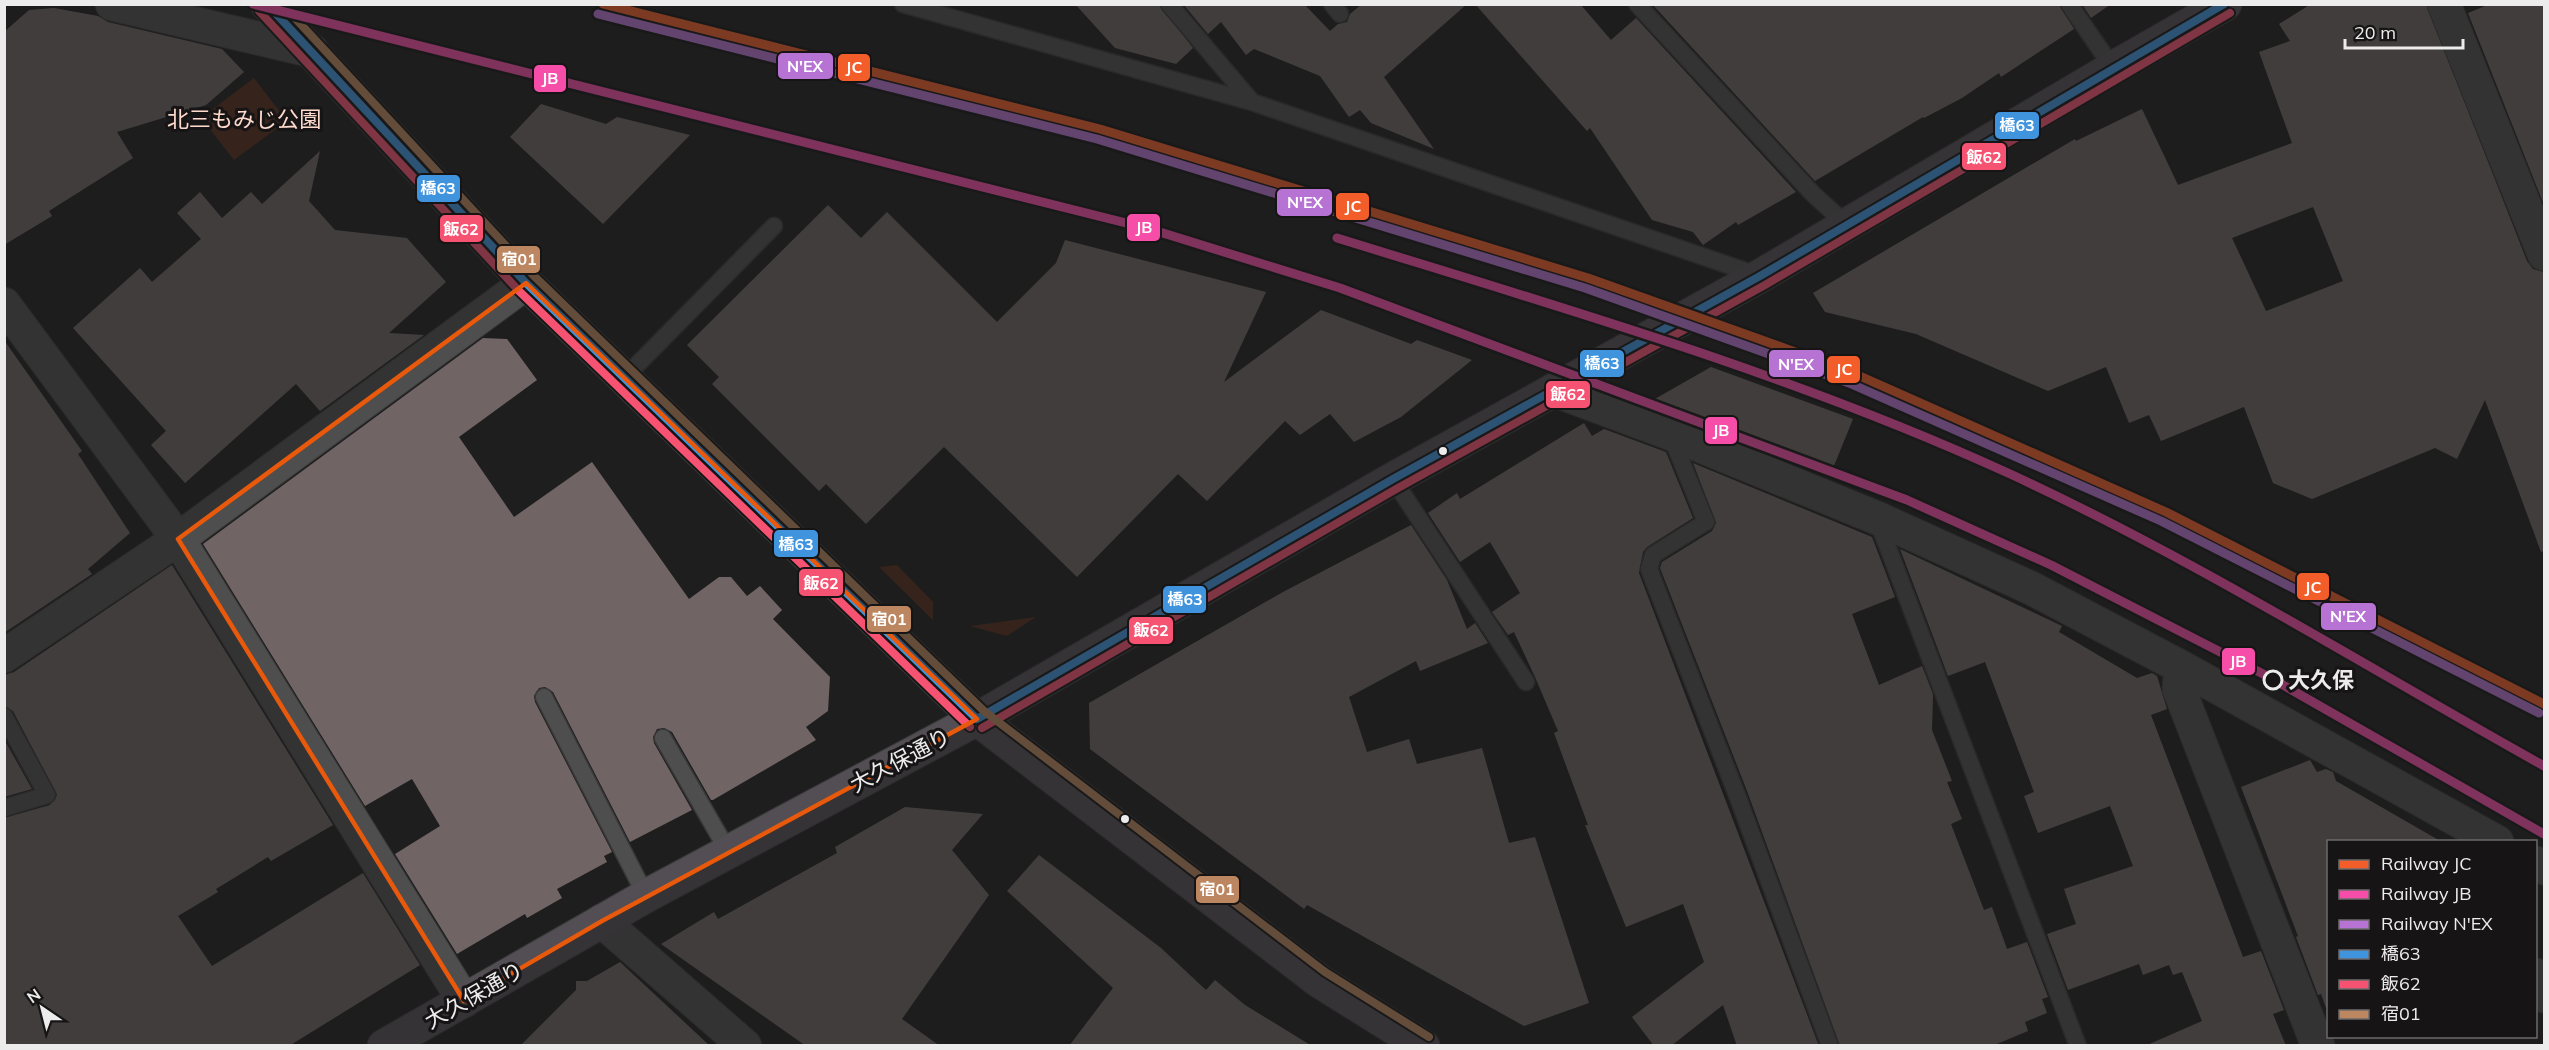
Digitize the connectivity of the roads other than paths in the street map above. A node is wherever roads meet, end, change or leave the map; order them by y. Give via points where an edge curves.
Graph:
1 (112, 4) edge
2 (267, 4) edge
3 (903, 4) edge
4 (1169, 4) edge
5 (1637, 4) edge
6 (2069, 4) edge
7 (2225, 4) edge
8 (2444, 4) edge
9 (312, 51) junction
10 (2113, 68) junction
11 (1252, 102) junction
12 (1847, 225) junction
13 (774, 226) dead end
14 (2544, 254) edge
15 (1761, 276) junction
16 (526, 283) junction
17 (4, 304) edge
18 (624, 378) junction
19 (1554, 390) junction
20 (1674, 430) junction
21 (1393, 479) junction
22 (1876, 518) junction
23 (178, 539) junction
24 (4, 656) edge
25 (2181, 667) junction
26 (1526, 682) dead end
27 (544, 697) dead end
28 (4, 716) edge
29 (977, 719) junction
30 (663, 738) dead end
31 (4, 808) edge
32 (2488, 839) edge
33 (728, 851) junction
34 (646, 896) junction
35 (602, 921) junction
36 (2537, 980) edge
37 (2544, 996) edge
38 (465, 1001) junction
39 (384, 1046) edge
40 (745, 1046) edge
41 (1423, 1046) edge
42 (1830, 1046) edge
43 (2078, 1046) edge
44 (2318, 1046) edge

1 - 9 street
2 - 9 main road
3 - 11 lane
4 - 11 lane
5 - 12 lane via 1813,194
6 - 10 lane
7 - 10 main road, 大久保通り
8 - 14 street
9 - 16 main road
10 - 12 main road, 大久保通り
11 - 15 lane
12 - 15 main road, 大久保通り
13 - 18 lane
15 - 19 main road, 大久保通り
16 - 18 main road
16 - 23 street
17 - 23 street
18 - 29 main road
19 - 20 street
19 - 21 main road, 大久保通り
20 - 22 street
20 - 42 lane via 1706,522 1653,555 1648,569
21 - 26 lane
21 - 29 main road, 大久保通り
22 - 25 street via 2031,588
22 - 43 lane
23 - 24 street
23 - 38 street
25 - 32 street
25 - 44 street via 2180,689
27 - 34 lane
28 - 31 lane via 47,795
29 - 33 main road, 大久保通り
29 - 41 main road via 1319,981
30 - 33 lane
33 - 34 main road, 大久保通り
34 - 35 main road, 大久保通り
35 - 38 main road, 大久保通り
35 - 40 street
36 - 37 street
38 - 39 main road, 大久保通り

